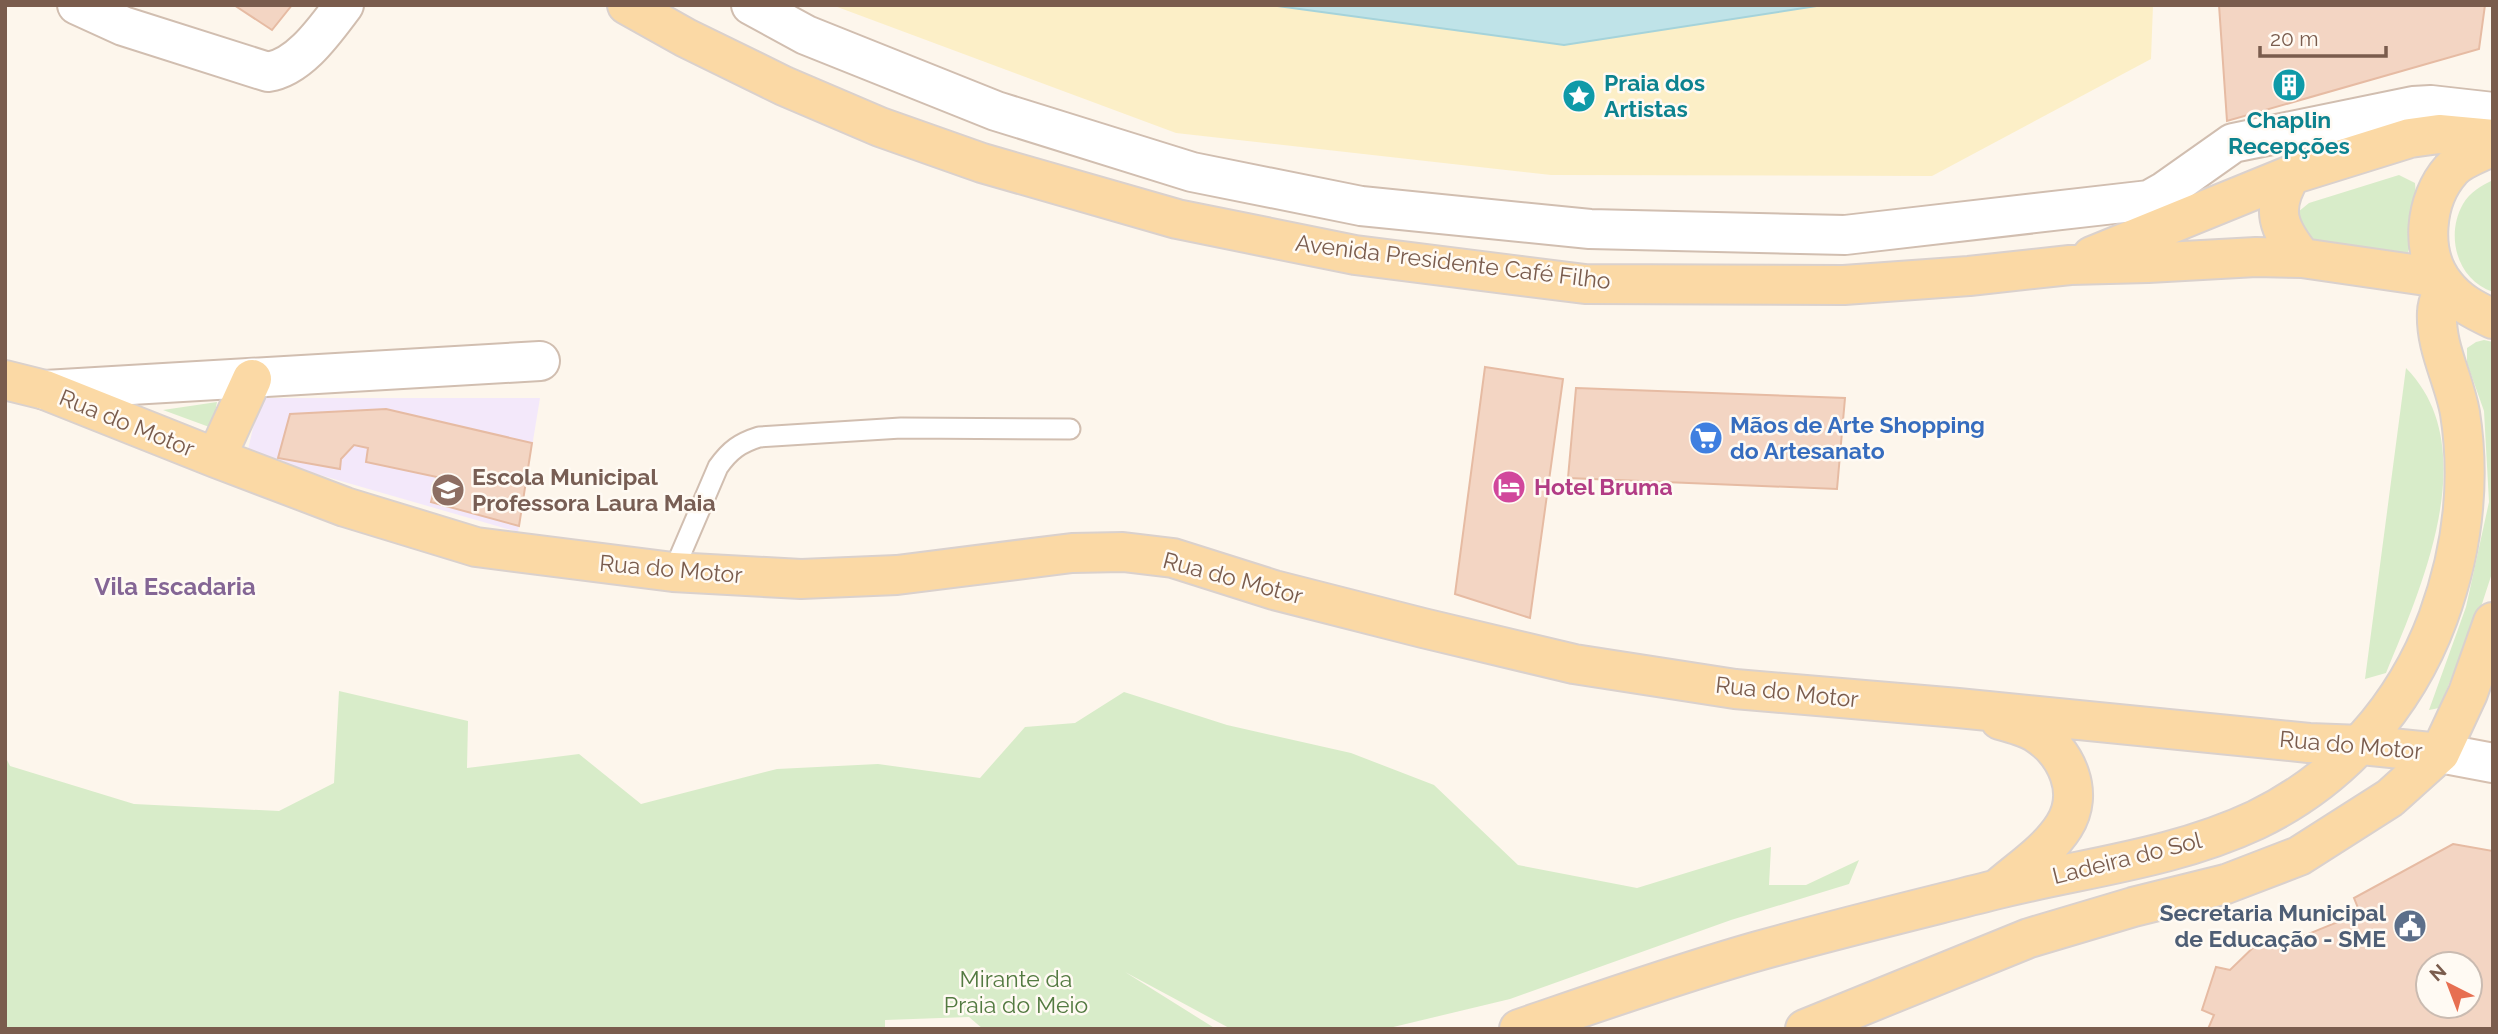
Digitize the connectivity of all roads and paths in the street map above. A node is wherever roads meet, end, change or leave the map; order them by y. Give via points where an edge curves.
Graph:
1 (77, 5) edge
2 (344, 5) edge
3 (627, 5) edge
4 (751, 5) edge
5 (2493, 112) edge
6 (2493, 139) edge
7 (2493, 146) edge
8 (2291, 175) junction
9 (2302, 258) junction
10 (2070, 265) junction
11 (2442, 282) junction
12 (2493, 319) edge
13 (540, 361) dead end
14 (252, 379) junction
15 (5, 380) edge
16 (45, 390) junction
17 (1070, 429) dead end
18 (216, 458) junction
19 (673, 572) junction
20 (2493, 622) edge
21 (1958, 708) junction
22 (2362, 745) junction
23 (2440, 753) junction
24 (2493, 763) edge
25 (1997, 889) junction
26 (1521, 1028) edge
27 (1805, 1029) edge

1 - 2 street via 122,26 268,72 286,68
3 - 10 main road, Avenida Presidente Café Filho via 784,86 982,163 1177,219 1355,255 1585,284 1844,285
4 - 5 street via 806,35 996,111 1192,172 1361,206 1590,229 1845,235 2149,200 2233,143 2413,106
6 - 8 main road, Avenida Presidente Café Filho via 2439,134 2410,138
7 - 11 main road via 2452,168 2436,192 2428,221 2430,251
8 - 9 main road via 2281,191 2278,216 2284,235
8 - 10 main road, Avenida Presidente Café Filho
9 - 10 main road, Avenida Presidente Café Filho
9 - 11 main road, Avenida Presidente Café Filho
11 - 12 main road via 2467,307
11 - 22 main road, Ladeira do Sol via 2436,310 2463,438 2466,485 2462,523 2437,619 2409,680
13 - 14 street, Rua do Motor
14 - 16 street, Rua do Motor
14 - 18 main road
15 - 16 main road, Rua do Motor
16 - 18 main road, Rua do Motor
17 - 19 lane via 901,428 760,437 739,444 718,467
18 - 19 main road, Rua do Motor via 345,507 476,547
19 - 21 main road, Rua do Motor via 801,579 870,576 1072,553 1123,552 1173,558 1274,590 1574,663 1735,689
20 - 23 main road
21 - 22 main road, Rua do Motor
21 - 25 main road via 2035,733 2058,752 2072,778 2073,804 2064,826
22 - 23 main road, Rua do Motor
22 - 25 main road, Ladeira do Sol via 2317,783 2257,820 2153,856
23 - 24 street
23 - 27 main road via 2390,798 2298,856 2260,873 2029,938
25 - 26 main road, Ladeira do Sol via 1754,952

